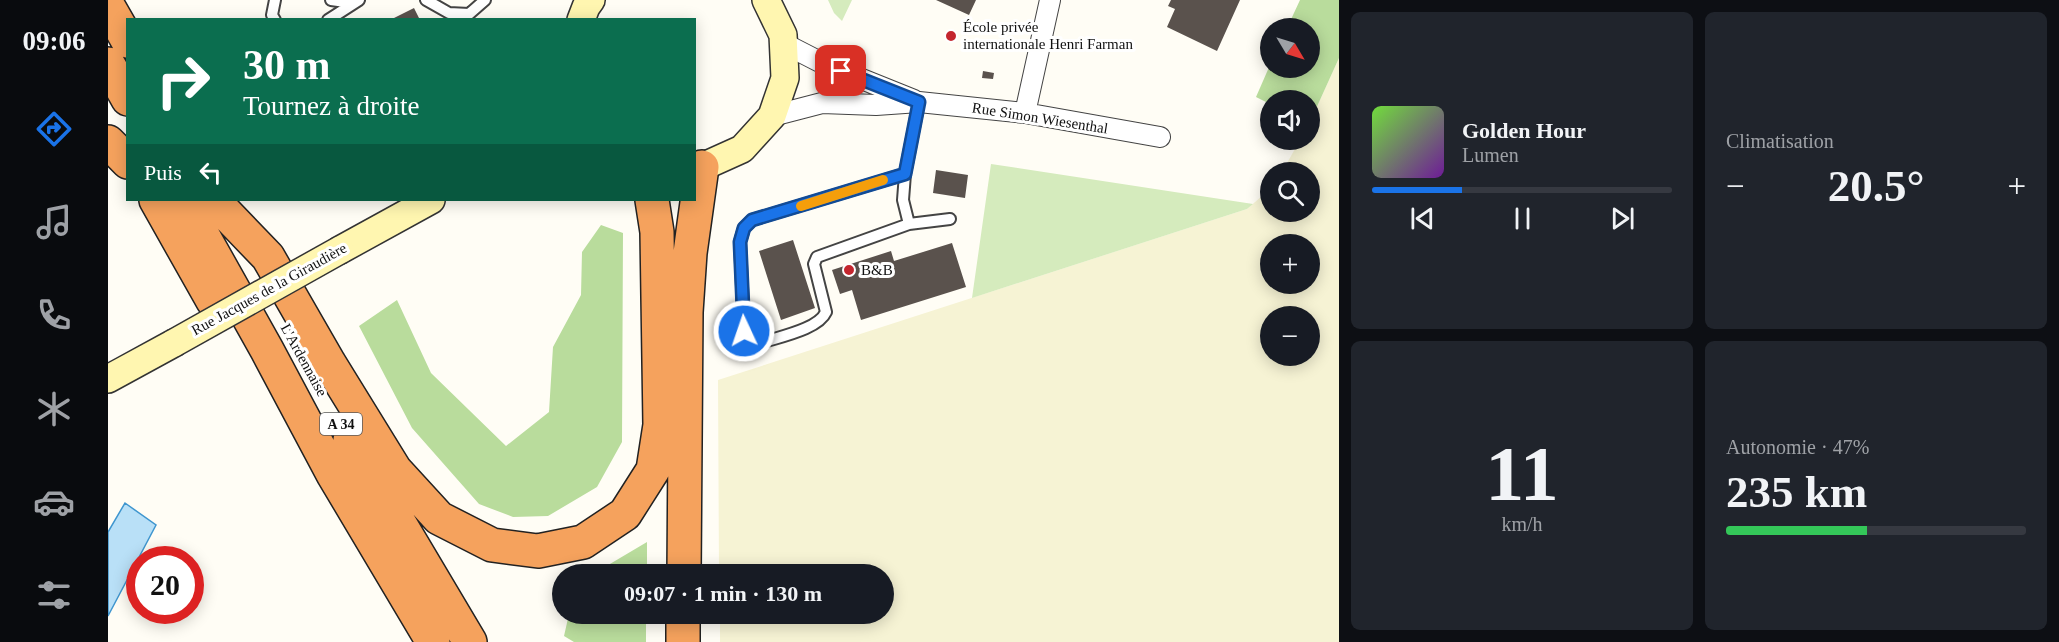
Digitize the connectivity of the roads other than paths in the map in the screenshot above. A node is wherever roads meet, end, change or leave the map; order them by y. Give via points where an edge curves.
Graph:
1 (275, 0) edge
2 (331, 0) edge
3 (426, 0) edge
4 (485, 0) edge
5 (591, 0) edge
6 (766, 0) edge
7 (1050, 0) edge
8 (356, 1) edge
9 (108, 6) edge
10 (274, 18) edge
11 (331, 18) edge
12 (581, 18) edge
13 (126, 38) edge
14 (783, 43) junction
15 (108, 64) edge
16 (126, 96) edge
17 (919, 102) junction
18 (1025, 113) junction
19 (772, 116) junction
20 (1160, 137) dead end
21 (108, 142) edge
22 (126, 160) edge
23 (698, 167) edge
24 (905, 174) junction
25 (696, 188) edge
26 (157, 201) edge
27 (184, 201) edge
28 (429, 201) edge
29 (652, 201) edge
30 (695, 201) edge
31 (215, 202) edge
32 (950, 219) dead end
33 (909, 224) junction
34 (108, 379) edge
35 (333, 474) junction
36 (684, 564) edge
37 (684, 624) edge
38 (433, 642) edge
39 (470, 642) edge
40 (683, 642) edge

1 - 10 lane
2 - 8 lane
3 - 4 lane via 449,13 469,14
5 - 12 street
6 - 14 street
7 - 18 street
8 - 11 lane
9 - 13 highway
14 - 17 street, Rue Simon Wiesenthal
14 - 19 street via 785,78
15 - 16 highway
17 - 18 street, Rue Simon Wiesenthal
17 - 19 street, Rue Simon Wiesenthal via 822,103
17 - 24 lane
18 - 20 street, Rue Simon Wiesenthal
19 - 23 street via 742,149
21 - 22 highway
23 - 25 highway
24 - 33 lane via 903,200
24 - 33 lane via 752,220 744,228 740,242 744,331 758,344 816,324 826,312 814,264 817,257
26 - 35 highway via 281,417
27 - 35 highway, L'Ardennaise / A 34
28 - 34 street, Rue Jacques de la Giraudière, bridge
29 - 31 highway via 657,232 660,425 653,470 625,514 583,542 538,551 492,546 439,518 395,470 267,257
30 - 36 highway via 686,312
31 - 39 highway, L'Ardennaise / A 34
32 - 33 lane
35 - 38 highway, L'Ardennaise / A 34
37 - 40 highway

